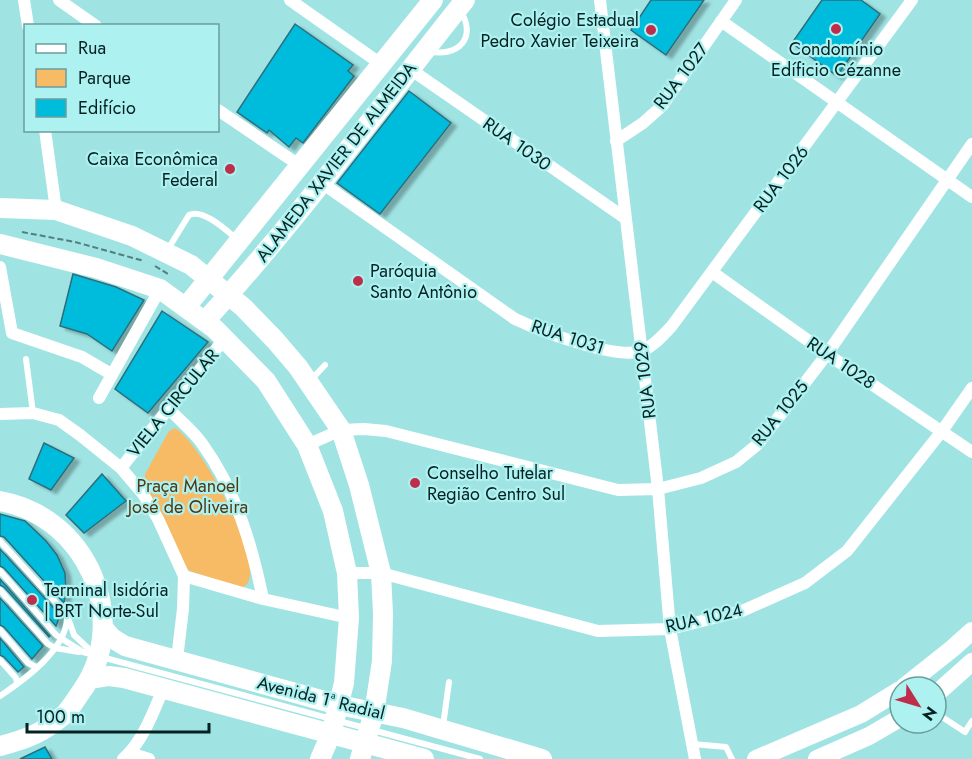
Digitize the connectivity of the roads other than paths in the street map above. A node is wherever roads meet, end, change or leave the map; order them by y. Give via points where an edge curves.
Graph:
1 (24, 0) edge
2 (59, 0) edge
3 (290, 0) edge
4 (433, 0) edge
5 (600, 0) edge
6 (736, 0) edge
7 (912, 0) edge
8 (462, 4) edge
9 (721, 21) junction
10 (28, 24) edge
11 (93, 24) edge
12 (381, 64) junction
13 (410, 69) junction
14 (837, 103) junction
15 (219, 111) edge
16 (45, 132) edge
17 (616, 141) junction
18 (972, 144) edge
19 (299, 165) junction
20 (946, 180) junction
21 (322, 183) junction
22 (972, 197) edge
23 (0, 208) edge
24 (56, 210) junction
25 (625, 218) junction
26 (240, 241) junction
27 (0, 244) edge
28 (159, 260) junction
29 (0, 267) edge
30 (712, 272) junction
31 (209, 280) junction
32 (167, 284) junction
33 (229, 295) junction
34 (186, 307) junction
35 (205, 321) junction
36 (225, 338) junction
37 (642, 351) junction
38 (827, 354) junction
39 (26, 359) dead end
40 (325, 365) dead end
41 (111, 374) junction
42 (308, 383) junction
43 (972, 388) edge
44 (99, 398) dead end
45 (168, 408) junction
46 (33, 413) junction
47 (0, 414) edge
48 (340, 430) junction
49 (942, 431) junction
50 (306, 445) junction
51 (972, 452) edge
52 (121, 468) junction
53 (658, 489) junction
54 (0, 501) edge
55 (0, 541) edge
56 (0, 571) edge
57 (347, 573) junction
58 (381, 573) junction
59 (184, 576) junction
60 (0, 591) edge
61 (264, 599) junction
62 (67, 615) junction
63 (349, 618) junction
64 (104, 629) junction
65 (670, 629) junction
66 (0, 630) edge
67 (972, 631) edge
68 (62, 639) junction
69 (953, 648) junction
70 (53, 651) junction
71 (91, 654) junction
72 (177, 659) junction
73 (0, 660) edge
74 (972, 662) edge
75 (36, 667) junction
76 (919, 675) edge
77 (931, 675) edge
78 (91, 679) junction
79 (449, 682) dead end
80 (17, 683) junction
81 (948, 683) edge
82 (164, 688) junction
83 (0, 696) edge
84 (888, 697) edge
85 (335, 720) junction
86 (948, 721) edge
87 (972, 721) edge
88 (888, 725) edge
89 (443, 730) junction
90 (368, 736) edge
91 (693, 744) junction
92 (0, 747) edge
93 (126, 756) edge
94 (149, 759) edge
95 (320, 759) edge
96 (424, 759) edge
97 (480, 759) edge
98 (542, 759) edge
99 (695, 759) edge
100 (732, 759) edge
101 (756, 759) edge
102 (817, 759) edge

1 - 10 street
2 - 11 street
3 - 12 street
4 - 12 main road, ALAMEDA XAVIER DE ALMEIDA
5 - 17 street, RUA 1029
6 - 9 street, RUA 1027
7 - 14 street, RUA 1026
8 - 13 main road, ALAMEDA XAVIER DE ALMEIDA
9 - 14 street
9 - 17 street, RUA 1027 via 662,106
12 - 19 main road, ALAMEDA XAVIER DE ALMEIDA
13 - 21 main road, ALAMEDA XAVIER DE ALMEIDA
13 - 25 street, RUA 1030
14 - 20 street
14 - 30 street, RUA 1026
15 - 19 street
16 - 24 street
17 - 25 street, RUA 1029
18 - 20 street, RUA 1025
19 - 26 main road, ALAMEDA XAVIER DE ALMEIDA
20 - 22 street
20 - 38 street, RUA 1025
21 - 33 main road, ALAMEDA XAVIER DE ALMEIDA
21 - 37 street, RUA 1031 via 515,319 541,331 618,353
23 - 24 main road
24 - 28 main road via 132,236
25 - 37 street, RUA 1029
26 - 28 lane via 202,214 194,213
26 - 31 main road, ALAMEDA XAVIER DE ALMEIDA
27 - 32 main road
28 - 31 main road via 191,265
29 - 41 street via 12,333 82,357
30 - 37 street, RUA 1026 via 671,327
30 - 38 street, RUA 1028
31 - 33 main road
31 - 34 main road, ALAMEDA XAVIER DE ALMEIDA
32 - 34 main road
32 - 41 street
33 - 35 main road, ALAMEDA XAVIER DE ALMEIDA
33 - 42 main road via 275,340
34 - 35 main road
35 - 36 main road
36 - 45 street, VIELA CIRCULAR
36 - 50 main road via 266,381
37 - 53 street, RUA 1029
38 - 49 street, RUA 1028
38 - 53 street, RUA 1025 via 758,444 736,462 701,478
39 - 46 lane
40 - 42 lane
41 - 44 street
42 - 48 main road
43 - 49 street, RUA 1024
45 - 52 street, VIELA CIRCULAR
45 - 61 street via 202,444 234,500 253,552
46 - 47 street
46 - 52 street via 59,420
48 - 50 street, RUA 1025
48 - 53 street, RUA 1025 via 386,431 618,490
48 - 58 main road via 359,485
49 - 51 street, RUA 1028
49 - 65 street, RUA 1024 via 847,551 805,583 742,611
50 - 57 main road via 333,512
52 - 59 street via 158,519
53 - 65 street, RUA 1029
54 - 64 main road via 16,504 52,522 81,552 99,588
55 - 62 lane
56 - 68 lane
57 - 58 street, RUA 1024
57 - 63 main road
58 - 65 street, RUA 1024 via 598,631
58 - 90 main road via 382,662
59 - 61 street
59 - 72 street
60 - 70 lane
61 - 63 street
62 - 68 lane
62 - 71 lane via 74,635
63 - 85 main road via 344,683
64 - 71 main road
64 - 72 main road, Avenida 1ª Radial via 125,646
65 - 91 street, RUA 1029
66 - 75 lane
67 - 69 main road
68 - 70 lane
68 - 71 lane
69 - 76 main road
69 - 77 main road
70 - 71 lane
70 - 75 lane
71 - 78 main road
71 - 85 lane
72 - 85 main road, Avenida 1ª Radial
73 - 80 lane
74 - 81 main road
75 - 80 lane
78 - 82 main road, Avenida 1ª Radial via 109,676
78 - 92 main road via 66,713 32,737
79 - 89 lane
80 - 83 lane
82 - 85 main road, Avenida 1ª Radial
82 - 93 street via 151,718
84 - 101 main road via 861,714
85 - 90 main road, Avenida 1ª Radial
85 - 90 main road, Avenida 1ª Radial
85 - 95 main road
86 - 87 lane via 965,732
88 - 102 main road
89 - 90 main road, Avenida 1ª Radial via 403,718
89 - 98 main road, Avenida 1ª Radial
90 - 96 main road, Avenida 1ª Radial
90 - 97 lane
91 - 99 street, RUA 1029
91 - 100 lane via 726,747
93 - 94 street

